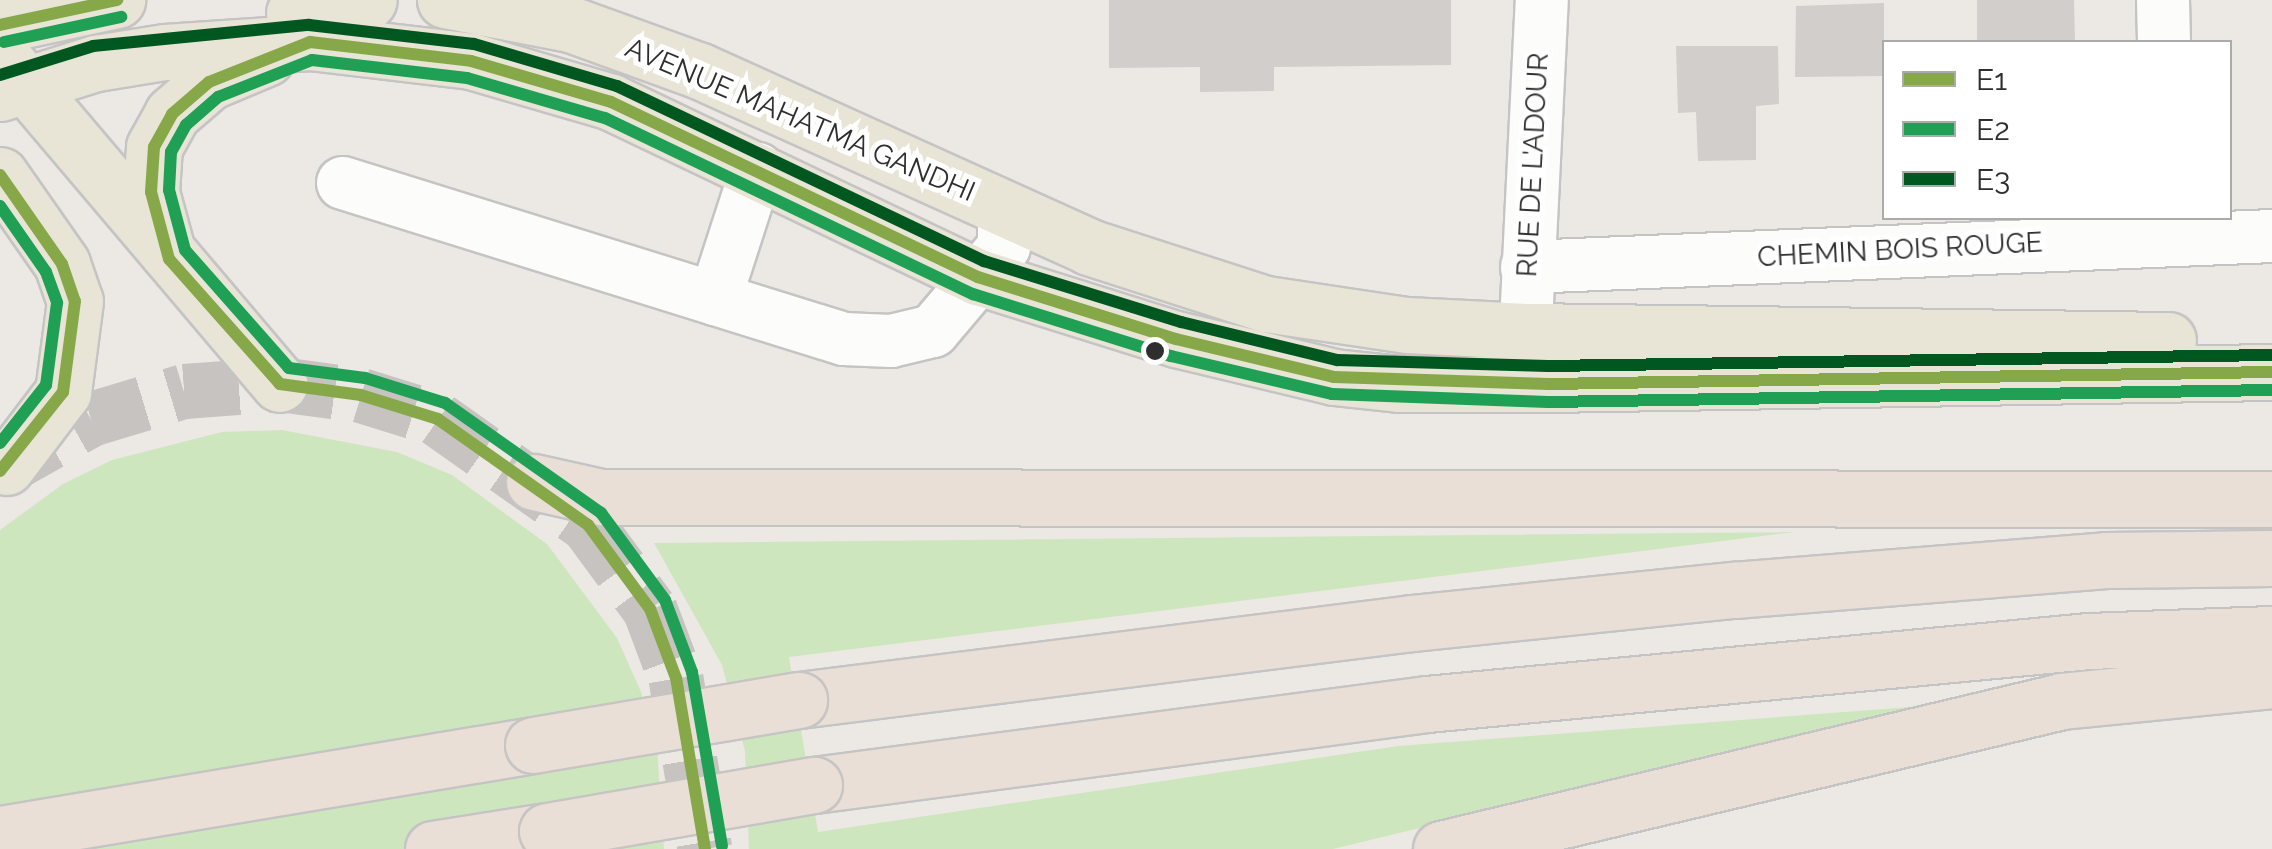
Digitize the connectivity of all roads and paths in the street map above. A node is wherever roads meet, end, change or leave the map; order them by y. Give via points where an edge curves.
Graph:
1 (116, 0) edge
2 (369, 0) edge
3 (446, 0) edge
4 (1542, 0) edge
5 (2163, 0) edge
6 (0, 25) edge
7 (2164, 40) edge
8 (310, 42) junction
9 (198, 51) junction
10 (7, 76) edge
11 (757, 169) junction
12 (343, 184) dead end
13 (6, 193) edge
14 (2168, 228) edge
15 (2272, 236) edge
16 (995, 244) junction
17 (169, 259) junction
18 (1527, 266) junction
19 (715, 298) junction
20 (1088, 311) junction
21 (1526, 331) junction
22 (2272, 341) edge
23 (2272, 372) edge
24 (280, 384) dead end
25 (6, 466) dead end
26 (534, 482) dead end
27 (2272, 498) edge
28 (2272, 558) edge
29 (2272, 634) edge
30 (2272, 680) edge
31 (0, 834) edge
32 (433, 849) edge
33 (1441, 849) edge

1 - 6 main road
2 - 9 main road via 351,18 248,14
3 - 16 main road, AVENUE MAHATMA GANDHI via 570,24 700,71
4 - 18 street, RUE DE L'ADOUR
5 - 7 street
8 - 9 main road, AVENUE MAHATMA GANDHI
8 - 11 main road, AVENUE MAHATMA GANDHI via 470,61 611,102
8 - 17 main road via 210,82 172,114 154,147 151,192
9 - 10 main road, AVENUE MAHATMA GANDHI
10 - 17 main road
11 - 16 main road, AVENUE MAHATMA GANDHI via 796,152 823,158
11 - 19 street
12 - 19 street
13 - 25 main road via 62,264 75,300 63,392
14 - 15 street, CHEMIN BOIS ROUGE
14 - 18 street, CHEMIN BOIS ROUGE
16 - 19 street via 933,331 890,340 844,340
16 - 20 main road, AVENUE MAHATMA GANDHI
16 - 21 main road, AVENUE MAHATMA GANDHI via 1089,248 1266,304 1407,325
17 - 24 main road
18 - 21 street, RUE DE L'ADOUR
20 - 21 main road, AVENUE MAHATMA GANDHI via 1157,314 1457,358 1484,354
20 - 23 main road, AVENUE MAHATMA GANDHI via 1227,353 1399,384
21 - 22 main road, AVENUE MAHATMA GANDHI
26 - 27 highway via 601,497
28 - 31 highway, bridge via 2106,560 1412,623 799,700
29 - 32 highway, bridge via 2088,641 1446,702 814,785
30 - 33 highway via 2062,702

